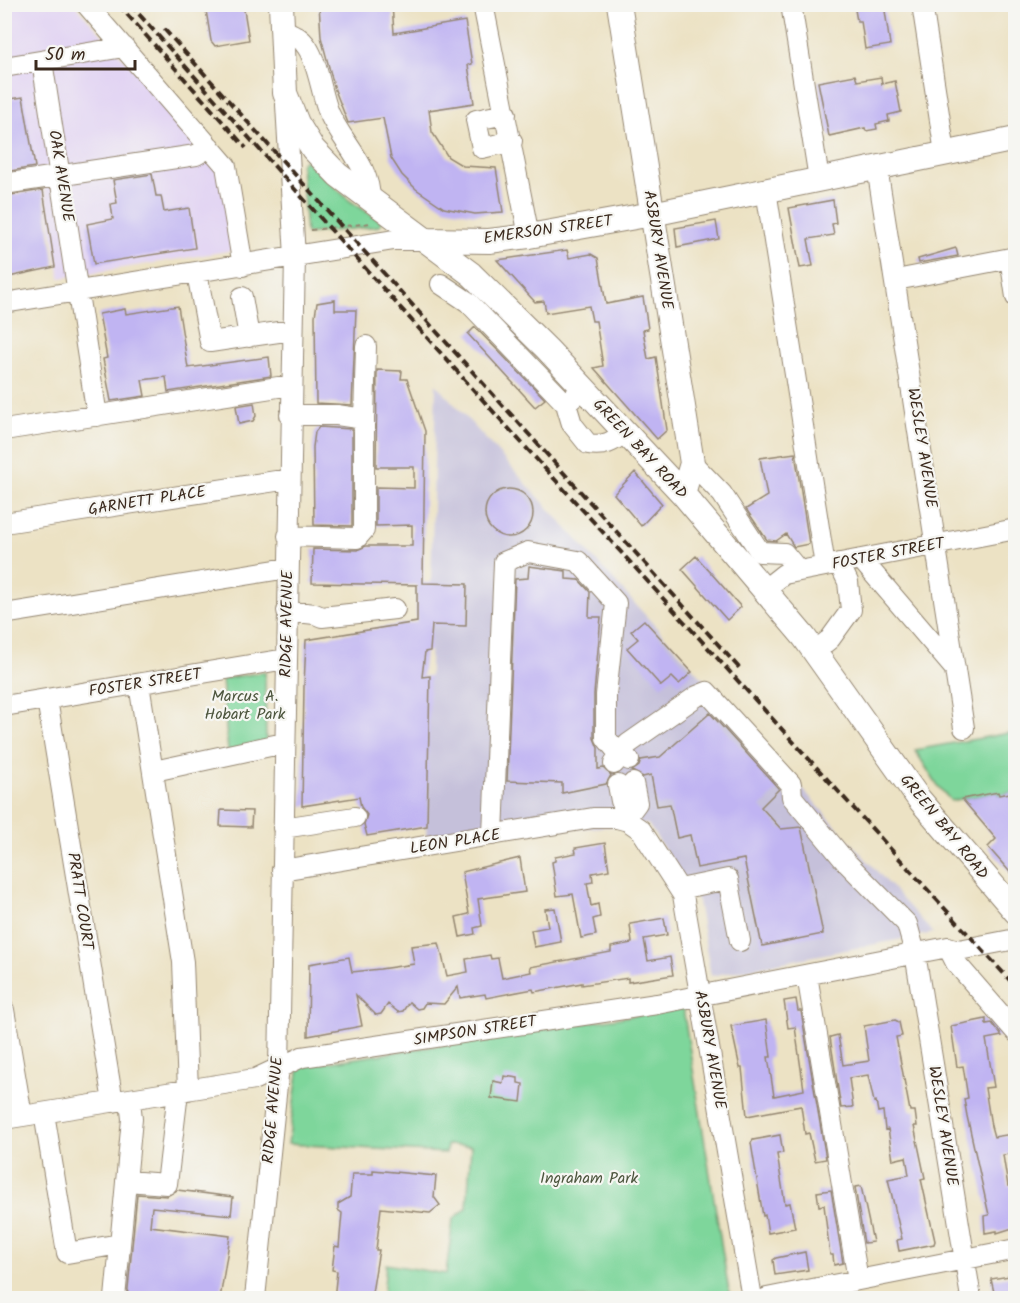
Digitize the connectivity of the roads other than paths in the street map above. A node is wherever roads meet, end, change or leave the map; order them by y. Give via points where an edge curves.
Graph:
1 (86, 4) edge
2 (281, 4) edge
3 (483, 4) edge
4 (619, 4) edge
5 (791, 4) edge
6 (922, 4) edge
7 (281, 29) junction
8 (124, 47) junction
9 (42, 61) junction
10 (4, 67) edge
11 (285, 93) junction
12 (506, 114) junction
13 (1016, 139) edge
14 (512, 141) junction
15 (210, 147) junction
16 (945, 153) junction
17 (877, 167) junction
18 (61, 175) junction
19 (819, 179) junction
20 (4, 184) edge
21 (766, 190) junction
22 (370, 200) junction
23 (652, 214) junction
24 (530, 236) junction
25 (425, 240) junction
26 (295, 257) junction
27 (1012, 258) edge
28 (243, 266) junction
29 (197, 273) junction
30 (896, 280) junction
31 (441, 284) dead end
32 (79, 291) junction
33 (242, 297) dead end
34 (1016, 297) edge
35 (4, 303) edge
36 (292, 330) junction
37 (249, 337) junction
38 (524, 341) junction
39 (366, 346) dead end
40 (291, 385) junction
41 (584, 388) junction
42 (566, 404) junction
43 (290, 415) junction
44 (97, 416) junction
45 (364, 419) junction
46 (4, 430) edge
47 (625, 432) junction
48 (692, 463) junction
49 (289, 479) junction
50 (683, 494) junction
51 (737, 517) junction
52 (4, 523) edge
53 (1016, 529) edge
54 (717, 534) junction
55 (288, 536) junction
56 (937, 544) junction
57 (752, 557) junction
58 (861, 559) junction
59 (832, 565) junction
60 (288, 568) junction
61 (799, 571) junction
62 (765, 589) junction
63 (394, 609) dead end
64 (287, 611) junction
65 (4, 614) edge
66 (814, 651) junction
67 (286, 659) junction
68 (956, 669) junction
69 (139, 684) junction
70 (47, 699) junction
71 (4, 706) edge
72 (964, 729) dead end
73 (284, 743) junction
74 (154, 771) junction
75 (625, 784) dead end
76 (355, 817) dead end
77 (628, 818) junction
78 (283, 828) junction
79 (493, 835) junction
80 (282, 870) junction
81 (680, 889) junction
82 (1016, 912) edge
83 (1016, 929) edge
84 (1016, 939) edge
85 (740, 941) dead end
86 (948, 947) junction
87 (915, 953) junction
88 (807, 975) junction
89 (701, 996) junction
90 (4, 1010) edge
91 (1016, 1032) edge
92 (279, 1066) junction
93 (183, 1091) junction
94 (122, 1101) junction
95 (44, 1113) junction
96 (13, 1118) edge
97 (126, 1181) junction
98 (120, 1244) junction
99 (1016, 1249) edge
100 (965, 1259) junction
101 (858, 1280) junction
102 (115, 1299) edge
103 (255, 1299) edge
104 (752, 1299) edge
105 (767, 1299) edge
106 (971, 1299) edge

1 - 8 street
2 - 7 main road, GREEN BAY ROAD
3 - 12 street
4 - 23 main road, ASBURY AVENUE
5 - 19 street
6 - 16 street
7 - 11 main road, GREEN BAY ROAD
7 - 22 street via 296,35 308,48 330,113 370,182
8 - 9 street
8 - 15 street
9 - 10 street
9 - 18 street, OAK AVENUE
11 - 22 main road, GREEN BAY ROAD via 313,150
11 - 26 street, RIDGE AVENUE
12 - 14 street
12 - 14 street via 476,120 482,148
13 - 16 main road, EMERSON STREET
14 - 24 street
15 - 18 street via 196,155
15 - 28 street via 226,166
16 - 17 main road, EMERSON STREET
17 - 19 main road, EMERSON STREET
17 - 30 street, WESLEY AVENUE
18 - 20 street
18 - 32 street, OAK AVENUE
19 - 21 main road, EMERSON STREET
21 - 23 main road, EMERSON STREET
21 - 59 street
22 - 25 main road, GREEN BAY ROAD
23 - 24 main road, EMERSON STREET
23 - 48 main road, ASBURY AVENUE
24 - 25 main road, EMERSON STREET via 489,241
25 - 26 street, EMERSON STREET via 394,240
25 - 38 main road, GREEN BAY ROAD via 471,274
26 - 28 street, EMERSON STREET
26 - 36 street, RIDGE AVENUE
27 - 30 street
27 - 34 street
28 - 29 street, EMERSON STREET
29 - 32 street, EMERSON STREET
29 - 37 street via 210,342
30 - 56 street, WESLEY AVENUE
31 - 38 street
32 - 35 street, EMERSON STREET
32 - 44 street, OAK AVENUE
33 - 37 street
36 - 37 street
36 - 40 street, RIDGE AVENUE
38 - 41 main road, GREEN BAY ROAD
38 - 42 street
39 - 45 street
40 - 43 street, RIDGE AVENUE
40 - 44 street
41 - 42 street
41 - 47 main road, GREEN BAY ROAD
42 - 47 street via 572,424 588,444 601,446
43 - 45 street
43 - 49 street, RIDGE AVENUE
44 - 46 street
45 - 55 street via 364,530 357,538
47 - 50 main road, GREEN BAY ROAD
48 - 50 main road, ASBURY AVENUE
48 - 51 street via 722,494
49 - 52 street, GARNETT PLACE
49 - 55 street, RIDGE AVENUE
50 - 54 main road, GREEN BAY ROAD
51 - 54 street
51 - 57 street
53 - 56 street, FOSTER STREET
54 - 57 main road, GREEN BAY ROAD
55 - 60 street, RIDGE AVENUE
56 - 58 street, FOSTER STREET
56 - 68 street, WESLEY AVENUE
57 - 61 street via 783,553
57 - 62 main road, GREEN BAY ROAD
58 - 59 street, FOSTER STREET
58 - 68 street
59 - 61 street, FOSTER STREET
59 - 66 street via 848,582 851,610 830,639
60 - 64 street, RIDGE AVENUE
60 - 65 street
61 - 62 street, FOSTER STREET via 784,574
62 - 66 main road, GREEN BAY ROAD
63 - 64 street via 321,617
64 - 67 street, RIDGE AVENUE
66 - 82 main road, GREEN BAY ROAD via 919,800
67 - 69 street, FOSTER STREET
67 - 73 street, RIDGE AVENUE
68 - 72 street, WESLEY AVENUE
69 - 70 street, FOSTER STREET
69 - 74 street
70 - 71 street, FOSTER STREET
70 - 94 street, PRATT COURT
73 - 74 street
73 - 78 street, RIDGE AVENUE
74 - 93 street via 183,962
75 - 77 street via 621,801
76 - 78 street
77 - 79 street, LEON PLACE via 593,819
77 - 81 street, ASBURY AVENUE
78 - 80 street, RIDGE AVENUE
79 - 80 street, LEON PLACE
79 - 87 street, WESLEY AVENUE via 504,562 528,552 578,561 616,603 606,695 606,738 621,760 628,744 707,692 791,784 792,797 845,861 907,924
80 - 92 street, RIDGE AVENUE
81 - 85 street via 728,879
81 - 89 street, ASBURY AVENUE
83 - 86 street, SIMPSON STREET via 957,939
84 - 86 street, SIMPSON STREET via 959,950
86 - 87 street, SIMPSON STREET
86 - 91 street via 956,963
87 - 88 street, SIMPSON STREET
87 - 100 street, WESLEY AVENUE
88 - 89 street, SIMPSON STREET
88 - 101 street
89 - 92 street, SIMPSON STREET via 302,1057
89 - 104 street, ASBURY AVENUE
90 - 96 street
92 - 93 street, SIMPSON STREET via 255,1079
92 - 103 street, RIDGE AVENUE
93 - 94 street, SIMPSON STREET
93 - 97 street via 167,1184
94 - 95 street, SIMPSON STREET
94 - 97 street, PRATT COURT via 132,1119
95 - 96 street, SIMPSON STREET
95 - 98 street via 67,1253
97 - 98 street, PRATT COURT
98 - 102 street, PRATT COURT
99 - 100 street
100 - 101 street
100 - 106 street, WESLEY AVENUE
101 - 105 street

